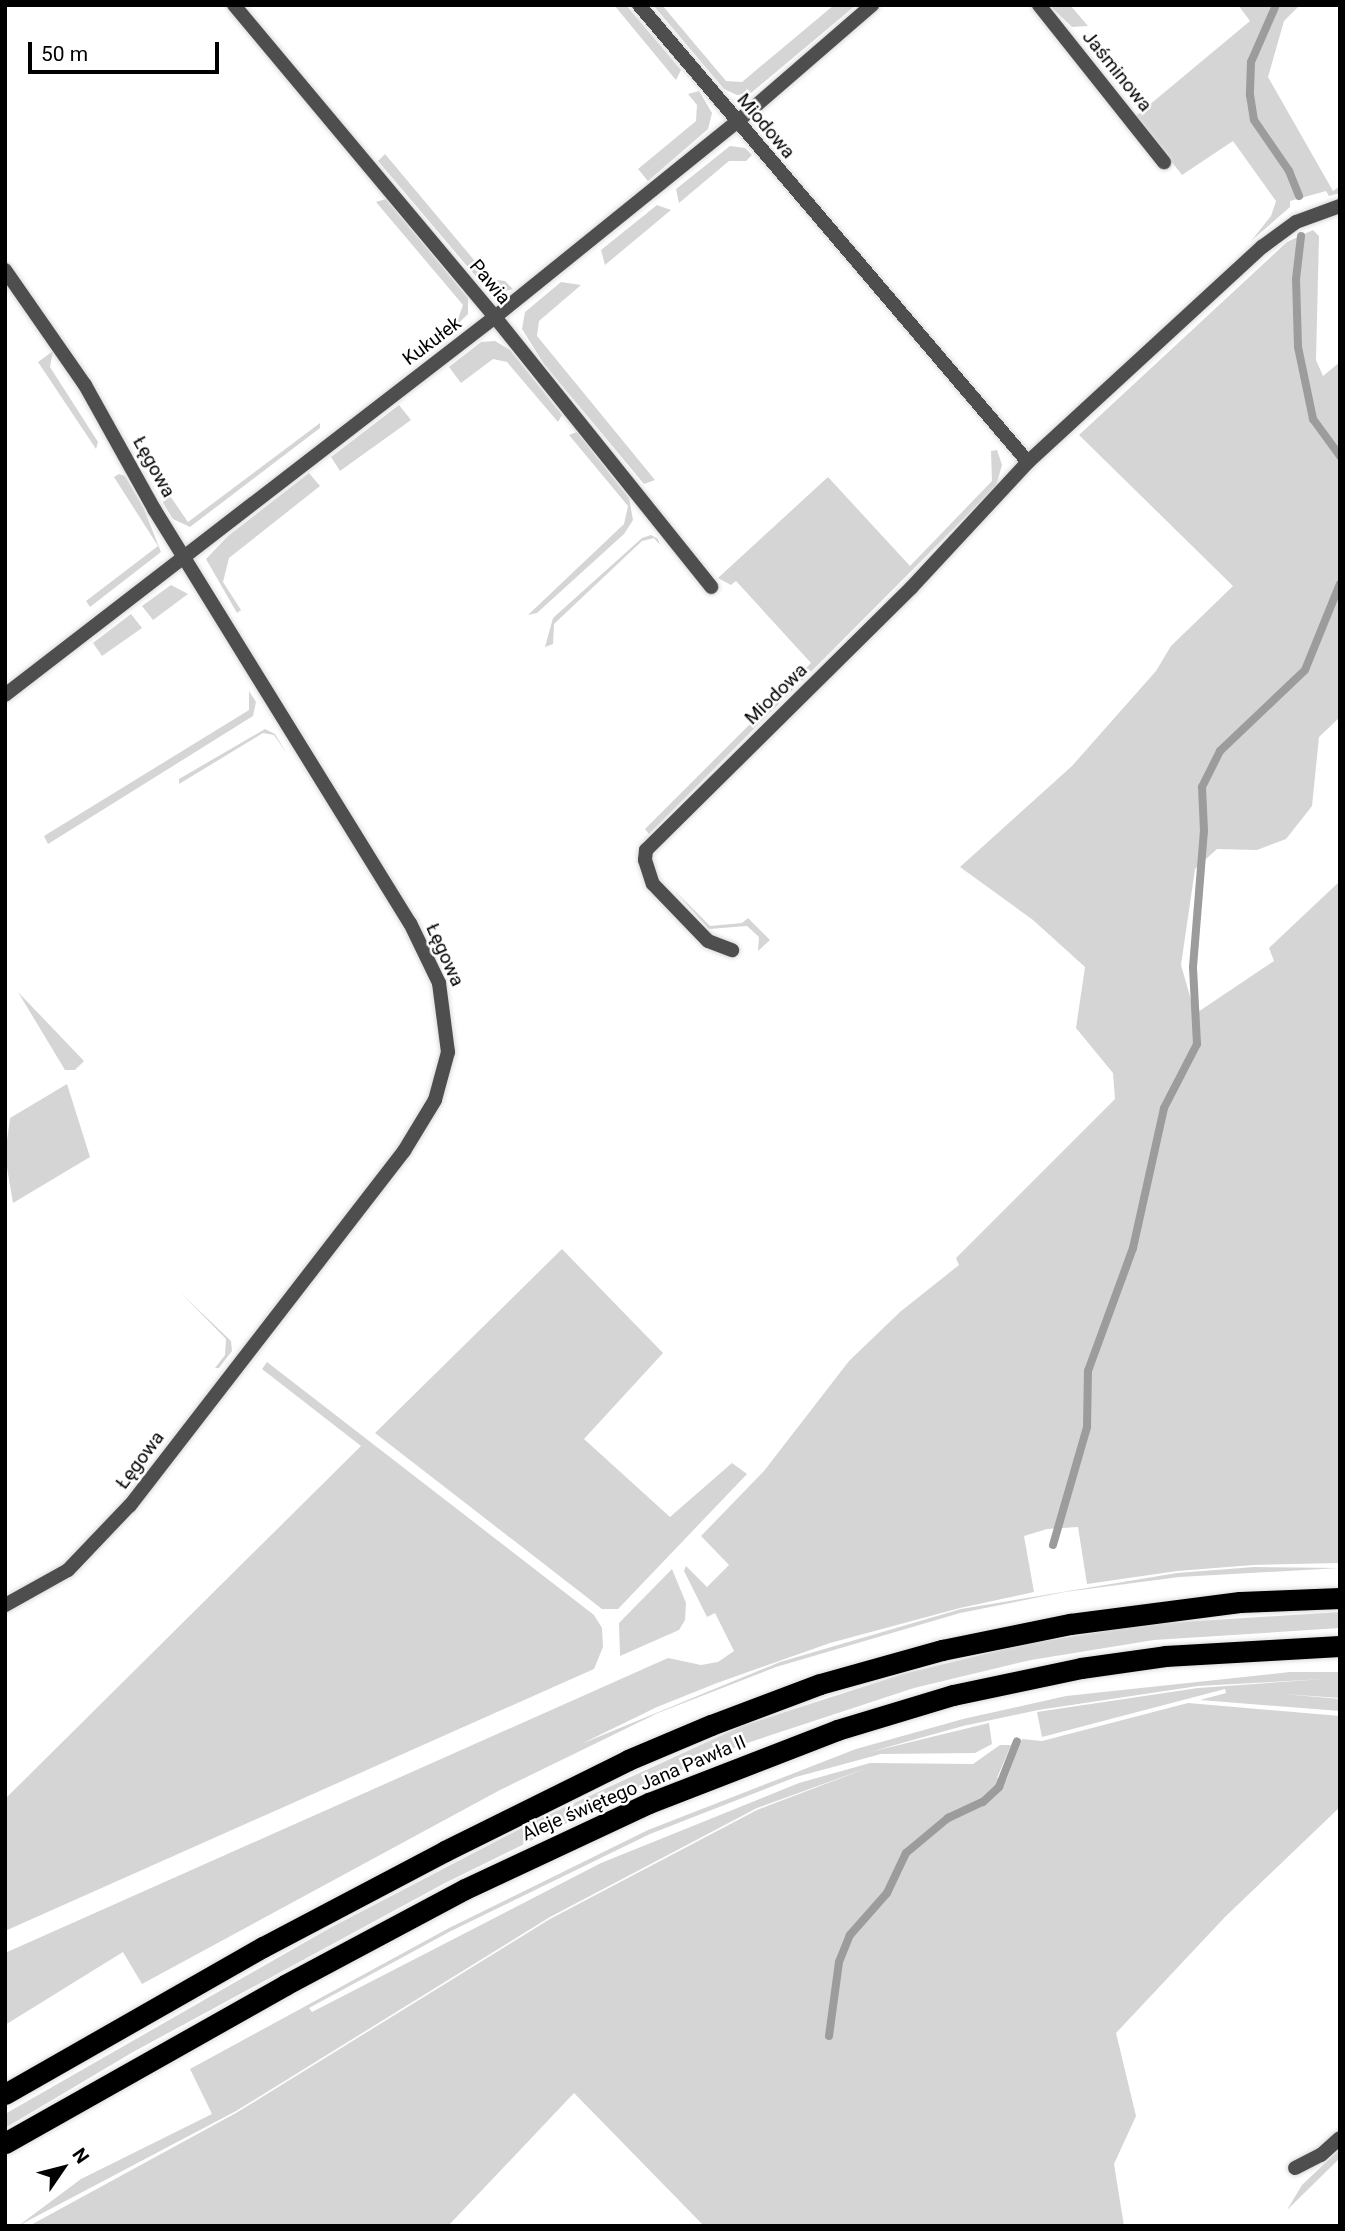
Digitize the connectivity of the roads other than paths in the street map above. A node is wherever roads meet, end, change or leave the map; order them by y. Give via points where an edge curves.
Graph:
1 (234, 5) edge
2 (639, 5) edge
3 (872, 5) edge
4 (1039, 5) edge
5 (737, 122) junction
6 (1164, 162) dead end
7 (1340, 206) edge
8 (5, 270) edge
9 (495, 317) junction
10 (1028, 462) junction
11 (183, 556) junction
12 (711, 587) dead end
13 (5, 695) edge
14 (732, 950) dead end
15 (1340, 1598) edge
16 (5, 1605) edge
17 (1340, 1646) edge
18 (5, 2094) edge
19 (1340, 2137) edge
20 (5, 2143) edge
21 (1295, 2168) dead end

1 - 9 street, Pawia
2 - 5 street, Miodowa
3 - 5 street, Kukułek
4 - 6 street, Jaśminowa
5 - 9 street, Kukułek
5 - 10 street, Miodowa
7 - 10 street, Miodowa via 1296,222 1262,247
8 - 11 street, Łęgowa via 85,385
9 - 11 street, Kukułek
9 - 12 street, Pawia
10 - 14 street, Miodowa via 912,587 646,850 653,884 708,941
11 - 13 street, Kukułek
11 - 16 street, Łęgowa via 426,953 445,1004 444,1076 423,1124 404,1151 130,1505 68,1570
15 - 18 highway, Aleje świętego Jana Pawła II via 1240,1602 1070,1624 942,1650 820,1684 628,1760 444,1851 263,1947
17 - 20 highway, Aleje świętego Jana Pawła II via 1166,1656 1081,1668 953,1695 801,1743 649,1803 465,1889 272,1991
19 - 21 street via 1321,2155

